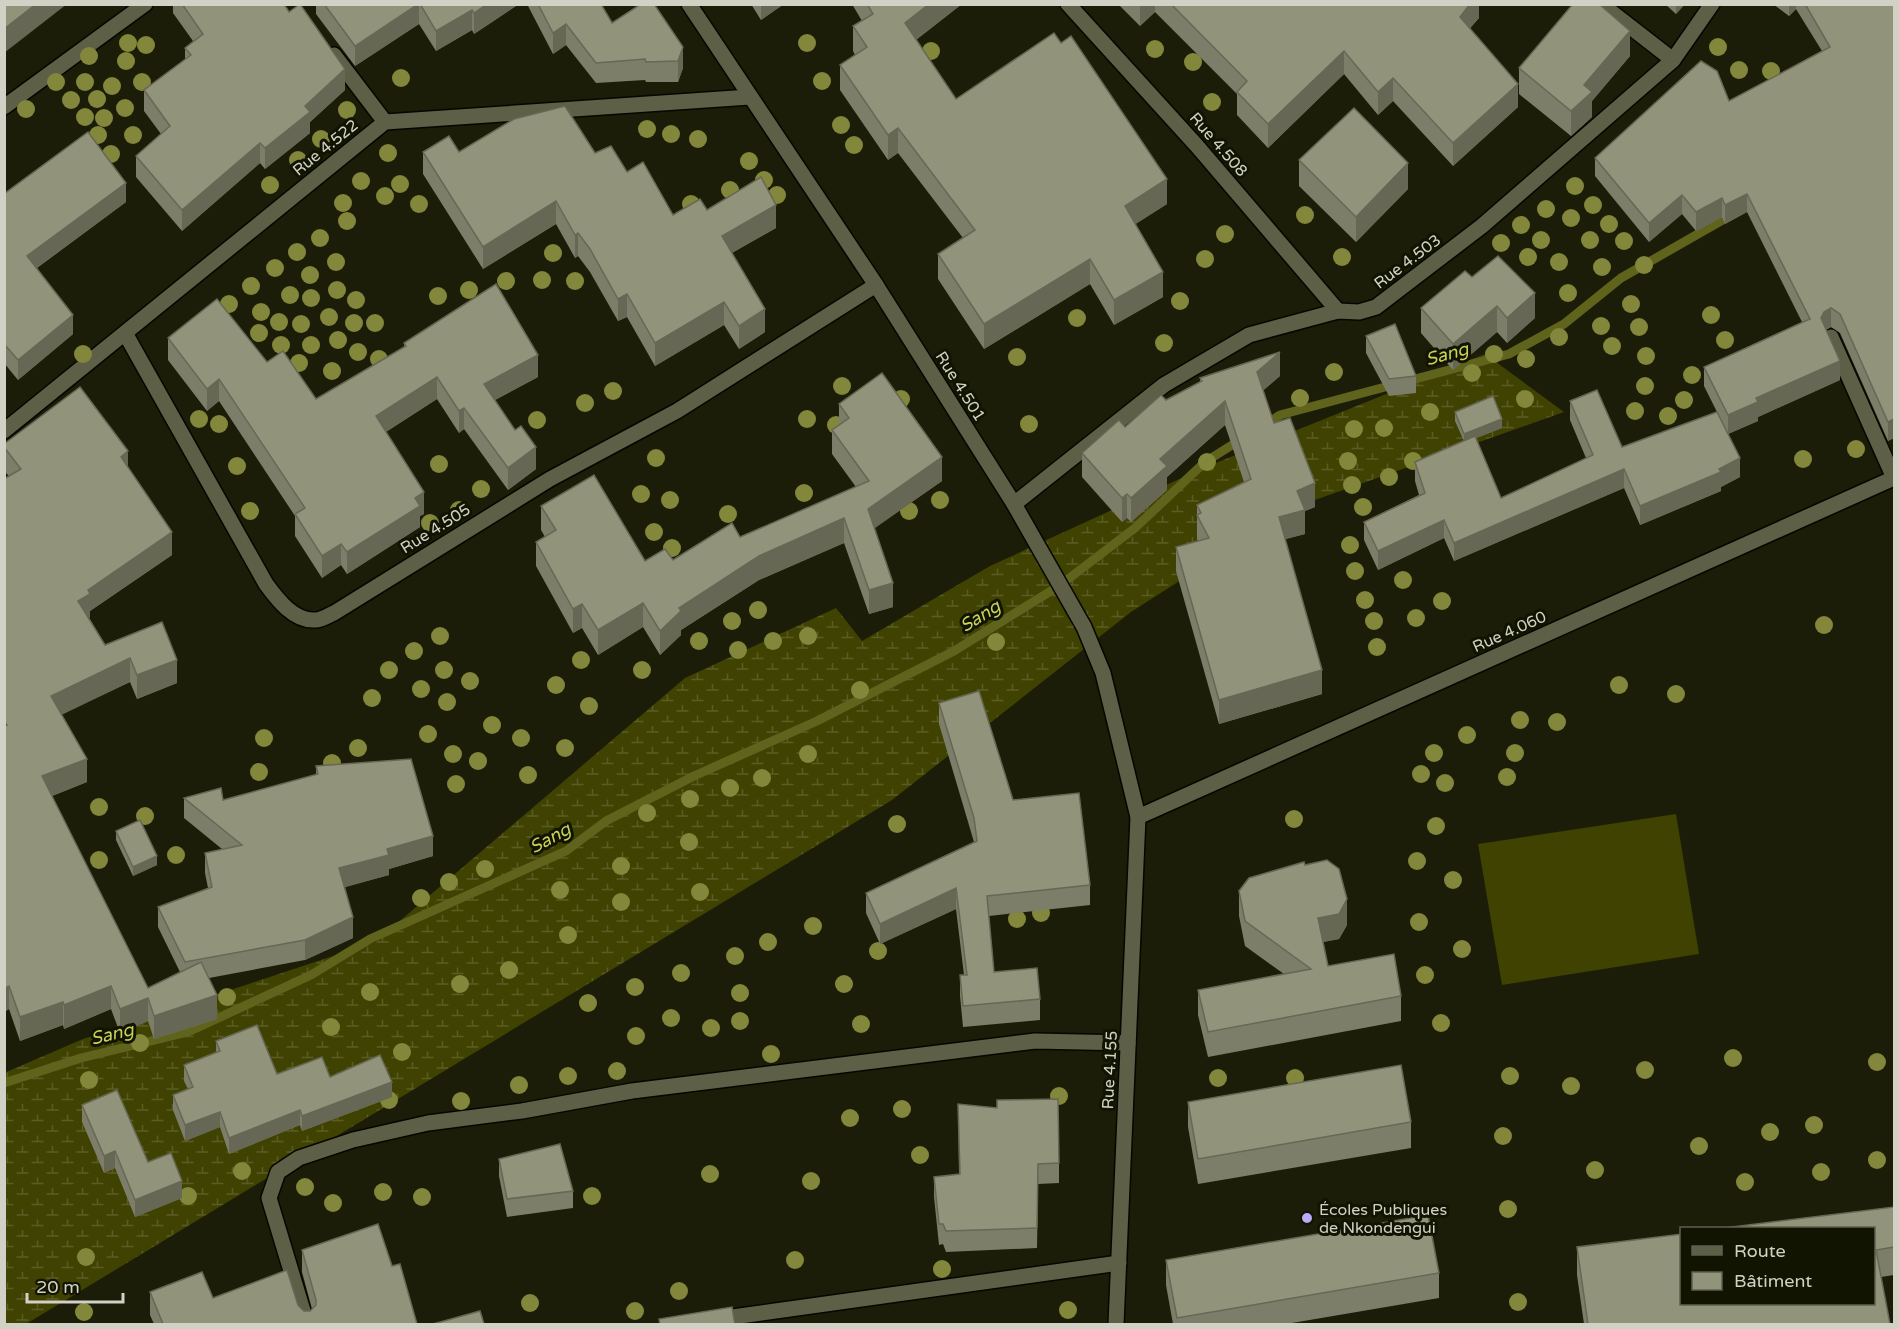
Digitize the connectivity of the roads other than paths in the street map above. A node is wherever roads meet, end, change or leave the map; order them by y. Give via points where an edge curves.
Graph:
1 (145, 4) edge
2 (689, 4) edge
3 (1068, 4) edge
4 (1601, 4) edge
5 (1712, 4) edge
6 (323, 41) edge
7 (1674, 60) junction
8 (750, 97) junction
9 (4, 107) edge
10 (385, 122) junction
11 (876, 285) junction
12 (1338, 310) junction
13 (125, 333) junction
14 (1831, 338) edge
15 (5, 428) edge
16 (1894, 478) edge
17 (1014, 504) junction
18 (1138, 817) junction
19 (1128, 1043) junction
20 (1119, 1263) junction
21 (307, 1324) edge
22 (698, 1324) edge
23 (1116, 1324) edge

1 - 9 street
2 - 8 street, Rue 4.501
3 - 12 street, Rue 4.508
4 - 7 street
5 - 7 street, Rue 4.503
6 - 10 street
7 - 12 street, Rue 4.503 via 1482,226 1376,307 1359,312
8 - 10 street, Rue 4.522
8 - 11 street, Rue 4.501
10 - 13 street, Rue 4.522
11 - 13 street, Rue 4.505 via 677,411 550,479 334,613 315,620 282,606 266,584
11 - 17 street, Rue 4.501
12 - 17 street, Rue 4.503 via 1249,335 1164,385
13 - 15 street, Rue 4.522
14 - 16 street
16 - 18 street, Rue 4.060
17 - 18 street, Rue 4.501 via 1084,627 1103,673
18 - 19 street, Rue 4.155
19 - 20 street, Rue 4.155
19 - 21 street via 1035,1041 632,1091 428,1123 353,1140 299,1158 278,1172 269,1198
20 - 22 street
20 - 23 street, Rue 4.155

